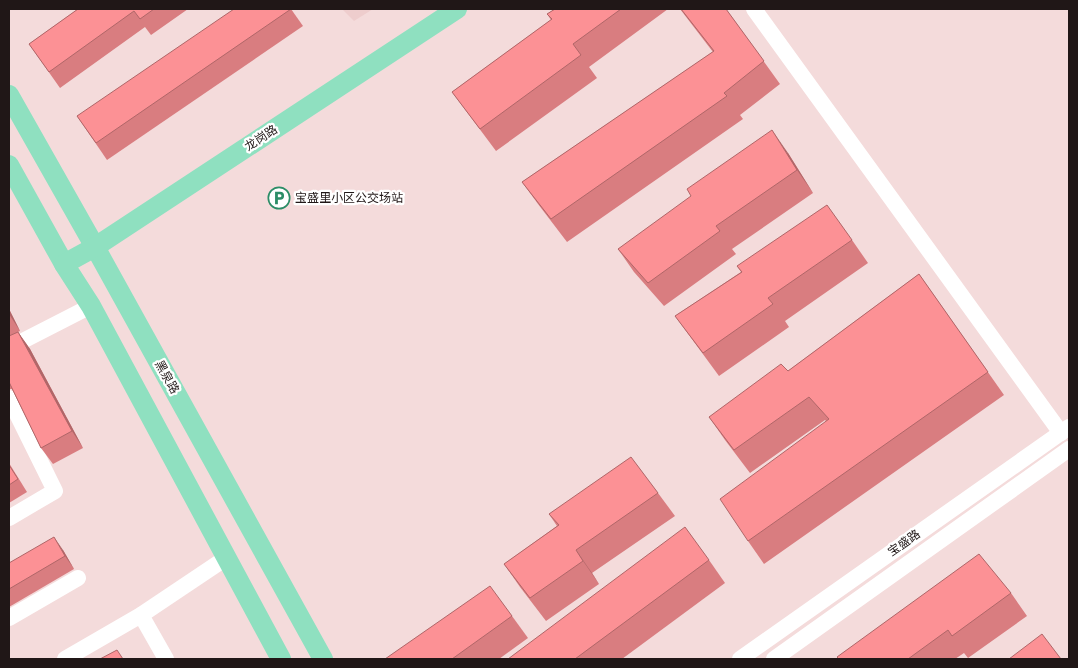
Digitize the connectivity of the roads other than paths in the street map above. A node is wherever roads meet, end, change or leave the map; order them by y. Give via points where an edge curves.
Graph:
1 (457, 9) edge
2 (754, 9) edge
3 (9, 95) edge
4 (9, 165) edge
5 (96, 248) junction
6 (64, 264) junction
7 (91, 306) junction
8 (9, 348) edge
9 (9, 398) edge
10 (1065, 430) edge
11 (1069, 449) edge
12 (9, 518) edge
13 (226, 558) junction
14 (78, 578) dead end
15 (141, 615) junction
16 (9, 618) edge
17 (65, 659) edge
18 (166, 659) edge
19 (282, 659) edge
20 (323, 659) edge
21 (740, 659) edge
22 (774, 659) edge

1 - 5 main road, 龙岗路
2 - 10 street
3 - 5 main road, 黑泉路
4 - 6 main road
5 - 6 main road, 龙岗路
5 - 20 main road, 黑泉路
6 - 7 main road
7 - 8 street
7 - 13 main road
9 - 12 street via 55,491
10 - 21 street, 宝盛路
11 - 22 street, 宝盛路
13 - 15 street
13 - 19 main road
14 - 16 street
15 - 17 street
15 - 18 street

